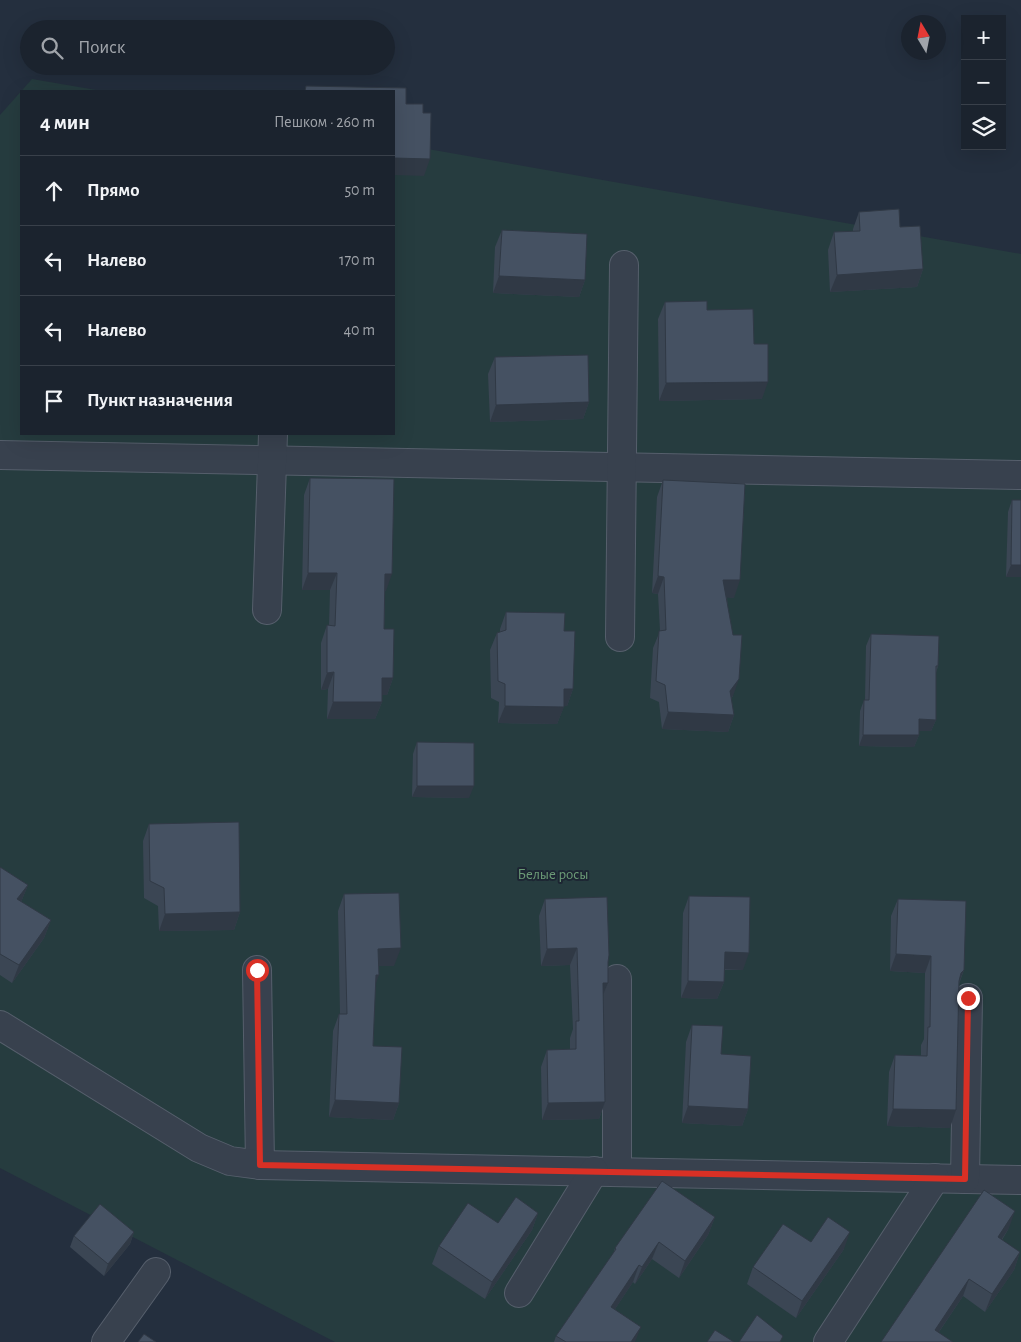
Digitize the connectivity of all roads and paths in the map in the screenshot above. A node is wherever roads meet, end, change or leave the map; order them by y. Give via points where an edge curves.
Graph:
1 (624, 265) dead end
2 (272, 447) edge
3 (0, 455) edge
4 (622, 467) junction
5 (1021, 474) edge
6 (267, 610) dead end
7 (620, 637) dead end
8 (257, 970) dead end
9 (617, 979) dead end
10 (968, 998) dead end
11 (0, 1025) edge
12 (260, 1165) junction
13 (606, 1171) junction
14 (935, 1178) junction
15 (965, 1179) junction
16 (1021, 1180) edge
17 (156, 1272) dead end
18 (519, 1293) dead end
19 (106, 1342) edge
20 (828, 1342) edge

1 - 4 street
2 - 3 street
2 - 4 street
2 - 6 street
4 - 5 street
4 - 7 street
8 - 12 street
9 - 13 street
10 - 15 street
11 - 12 street via 198,1148 230,1161
12 - 13 street
13 - 14 street
13 - 18 street
14 - 15 street
14 - 20 street
15 - 16 street
17 - 19 street

